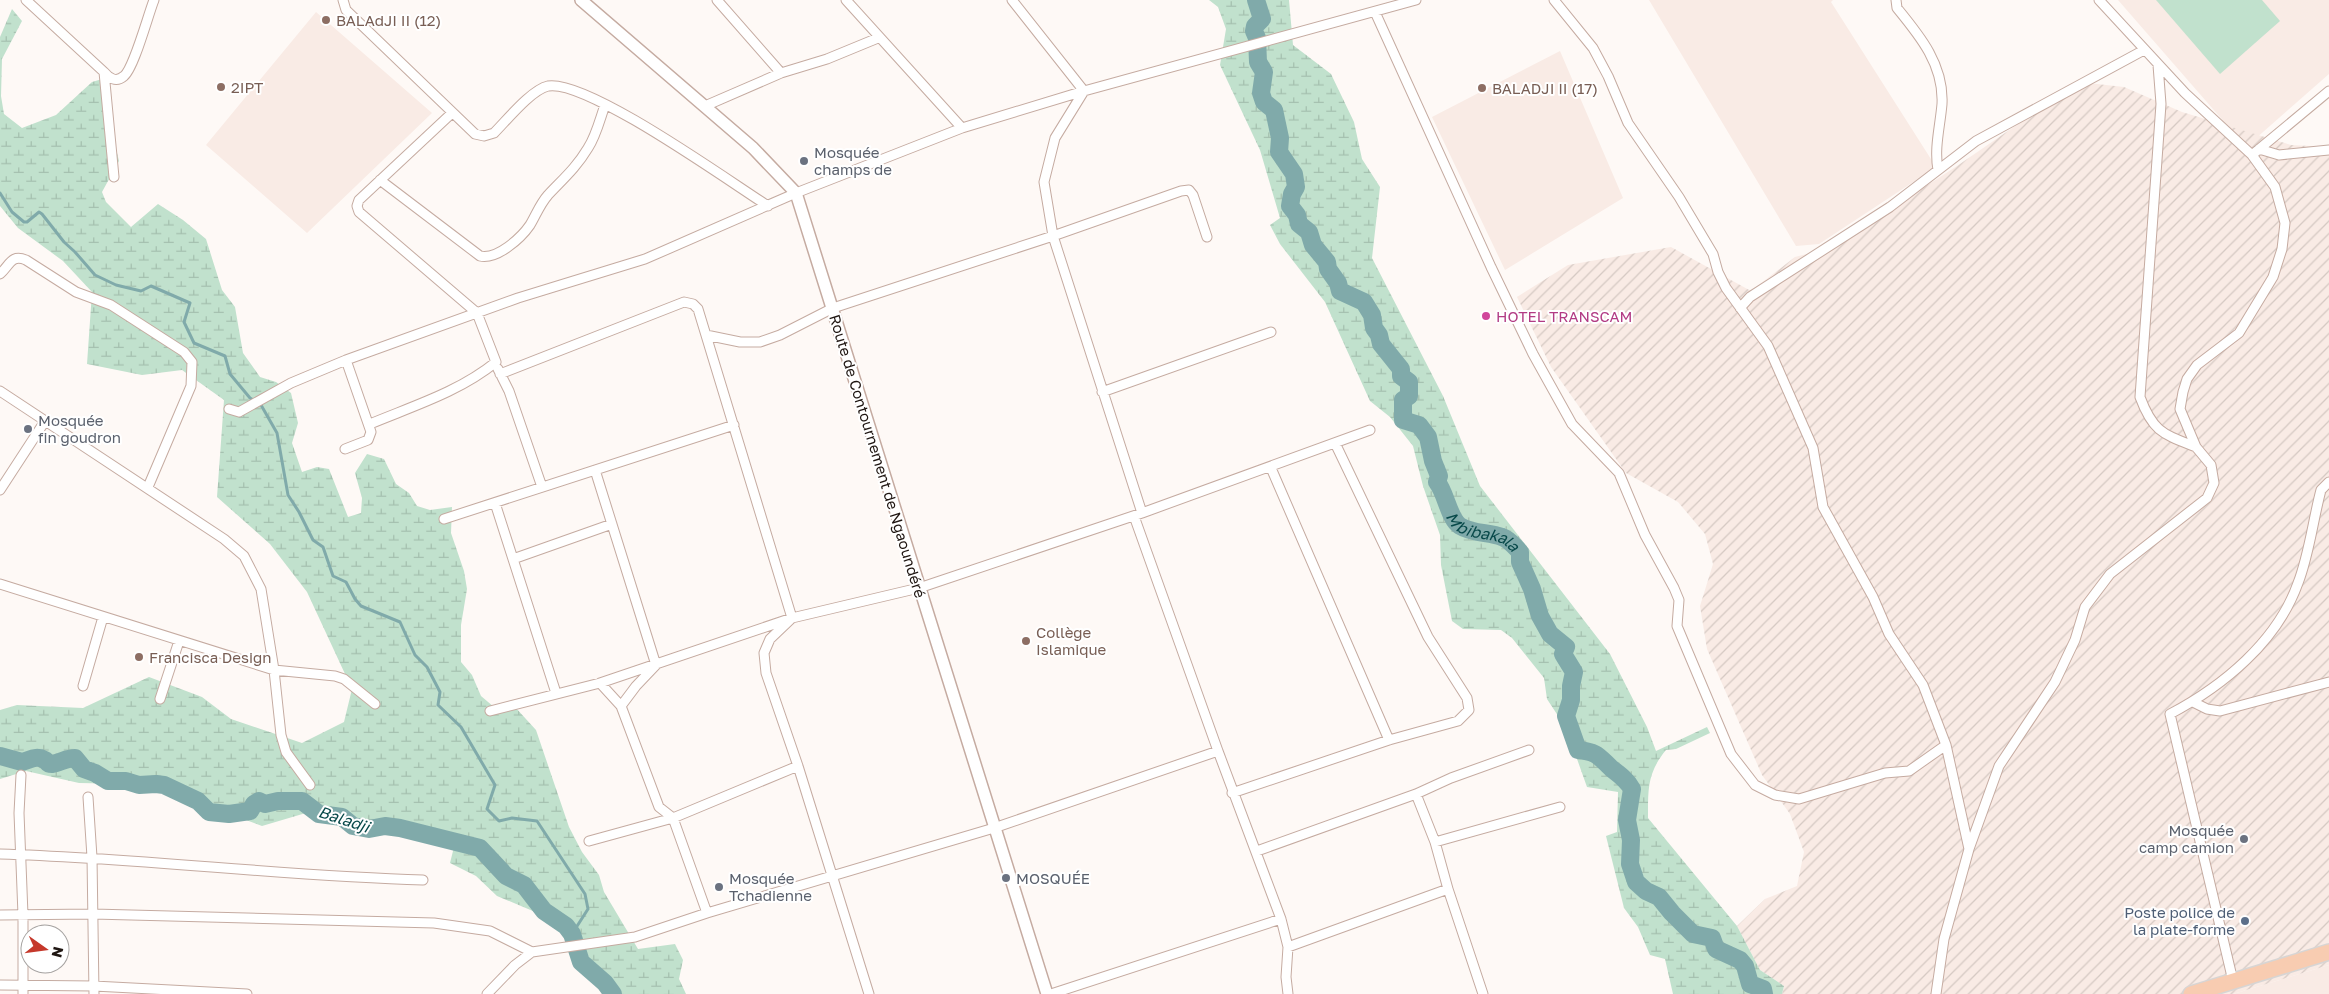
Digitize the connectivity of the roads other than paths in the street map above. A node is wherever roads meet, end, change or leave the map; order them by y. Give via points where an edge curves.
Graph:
1 (26, 0) edge
2 (154, 0) edge
3 (343, 0) edge
4 (581, 0) edge
5 (717, 0) edge
6 (846, 0) edge
7 (1012, 0) edge
8 (1416, 0) edge
9 (1554, 0) edge
10 (1896, 0) edge
11 (2099, 0) edge
12 (1376, 12) junction
13 (878, 38) junction
14 (2144, 50) junction
15 (2158, 65) junction
16 (104, 72) junction
17 (781, 73) junction
18 (1084, 91) junction
19 (2329, 91) edge
20 (605, 105) junction
21 (705, 106) junction
22 (452, 113) junction
23 (962, 128) junction
24 (2329, 150) edge
25 (2255, 152) junction
26 (1938, 170) junction
27 (114, 177) dead end
28 (380, 180) junction
29 (796, 193) junction
30 (768, 206) junction
31 (1053, 236) junction
32 (1208, 237) dead end
33 (0, 274) edge
34 (833, 308) junction
35 (1740, 308) junction
36 (476, 312) junction
37 (1271, 332) dead end
38 (706, 335) junction
39 (346, 360) junction
40 (496, 362) junction
41 (500, 374) junction
42 (0, 391) edge
43 (1102, 392) junction
44 (229, 409) dead end
45 (45, 421) junction
46 (370, 424) junction
47 (734, 425) junction
48 (1370, 430) dead end
49 (1335, 443) junction
50 (2196, 447) junction
51 (345, 449) dead end
52 (1271, 468) junction
53 (595, 470) junction
54 (2329, 482) edge
55 (148, 487) junction
56 (542, 488) junction
57 (0, 490) edge
58 (495, 503) junction
59 (1138, 514) junction
60 (444, 518) dead end
61 (612, 524) junction
62 (512, 558) junction
63 (0, 584) edge
64 (919, 588) junction
65 (103, 617) junction
66 (792, 618) junction
67 (179, 642) junction
68 (656, 665) junction
69 (274, 670) junction
70 (2329, 682) edge
71 (600, 683) junction
72 (83, 686) dead end
73 (556, 693) junction
74 (160, 699) dead end
75 (2194, 702) junction
76 (375, 704) dead end
77 (621, 706) junction
78 (490, 710) dead end
79 (1389, 740) junction
80 (1946, 745) junction
81 (1529, 750) dead end
82 (1218, 751) junction
83 (798, 766) junction
84 (21, 775) dead end
85 (310, 786) dead end
86 (1232, 793) junction
87 (1416, 794) junction
88 (88, 797) dead end
89 (1560, 807) dead end
90 (672, 818) junction
91 (994, 828) junction
92 (589, 841) dead end
93 (1435, 842) junction
94 (1969, 849) junction
95 (1257, 851) junction
96 (0, 854) edge
97 (21, 854) junction
98 (92, 857) junction
99 (833, 877) junction
100 (423, 880) dead end
101 (1448, 889) junction
102 (707, 913) junction
103 (93, 914) junction
104 (23, 915) junction
105 (0, 916) edge
106 (1281, 919) junction
107 (1288, 947) junction
108 (532, 952) junction
109 (2329, 952) edge
110 (2233, 981) junction
111 (0, 986) edge
112 (23, 990) edge
113 (94, 990) edge
114 (247, 994) edge
115 (487, 994) edge
116 (870, 994) edge
117 (1047, 994) edge
118 (1051, 994) edge
119 (1288, 994) edge
120 (1483, 994) edge
121 (1936, 994) edge
122 (2190, 994) edge

1 - 16 street
2 - 16 street via 124,76 117,80
3 - 22 street via 346,10
4 - 21 street, Route de Contournement de Ngaoundéré
5 - 17 street
6 - 13 street
7 - 18 street
8 - 12 street
9 - 35 street via 1593,48 1628,123 1699,230 1713,254 1726,288
10 - 26 street via 1897,8 1930,50 1937,69 1942,102 1936,153
11 - 14 street
12 - 18 street
12 - 80 street via 1533,354 1572,424 1620,473 1645,535 1679,600 1677,626 1706,697 1731,754 1755,785 1775,795 1799,799 1886,773 1909,771
13 - 17 street
13 - 23 street
14 - 15 street
14 - 26 street via 1976,141
15 - 25 street via 2185,93
15 - 50 street via 2161,104 2140,397 2146,414 2163,434
16 - 27 street
17 - 21 street
18 - 23 street
18 - 31 street via 1055,138 1047,163 1044,182
19 - 25 street
20 - 22 street via 563,86 549,86 537,90 494,133 484,136 475,134
20 - 28 street via 589,147 569,176 547,196 518,238 496,254 480,256
20 - 30 street via 629,116
21 - 29 street, Route de Contournement de Ngaoundéré via 753,148
22 - 28 street
23 - 29 street
24 - 25 street via 2279,155
25 - 50 street via 2275,187 2285,223 2282,250 2273,277 2239,333 2197,365 2187,379 2180,409
26 - 35 street via 1890,207 1750,297
28 - 36 street via 358,200 359,212
29 - 30 street
29 - 34 street, Route de Contournement de Ngaoundéré
30 - 36 street via 645,259
31 - 32 street via 1189,190
31 - 34 street
31 - 43 street
33 - 55 street via 12,259 26,260 76,292 111,305 184,352 192,362 191,386
34 - 38 street via 760,342 740,342
34 - 64 street, Route de Contournement de Ngaoundéré
35 - 80 street via 1768,346 1812,448 1822,508 1873,597 1889,634 1923,685
36 - 39 street
36 - 40 street
37 - 43 street
38 - 41 street via 698,309 684,302
38 - 47 street
39 - 44 street via 291,382 239,412
39 - 46 street
40 - 41 street
40 - 46 street via 457,388
41 - 56 street via 509,391
42 - 45 street
43 - 59 street
45 - 55 street
45 - 57 street
46 - 51 street via 368,440
47 - 53 street
47 - 66 street
48 - 49 street
49 - 52 street
49 - 79 street via 1428,638 1467,698 1469,710 1458,721
50 - 94 street via 2212,465 2214,483 2208,498 2110,574 2085,607 2075,640 2055,682 1999,766
52 - 59 street
52 - 79 street
53 - 56 street
53 - 61 street
54 - 75 street via 2321,490 2298,584 2276,625 2252,656
55 - 69 street via 244,556 261,589
56 - 58 street
58 - 60 street
58 - 62 street
59 - 64 street
59 - 82 street
61 - 62 street
61 - 68 street
62 - 73 street
63 - 65 street
64 - 66 street
64 - 91 street, Route de Contournement de Ngaoundéré
65 - 67 street
65 - 72 street
66 - 68 street
66 - 83 street via 770,639 764,653 766,673
67 - 69 street
67 - 74 street
68 - 71 street
68 - 77 street
69 - 76 street via 344,679
69 - 85 street via 286,752
70 - 75 street via 2220,712
71 - 73 street
71 - 77 street
73 - 78 street
75 - 110 street via 2170,714
77 - 90 street via 653,794 659,807
79 - 86 street
80 - 94 street
81 - 87 street
82 - 86 street
82 - 91 street
83 - 90 street
83 - 99 street
84 - 97 street
86 - 95 street
87 - 93 street
87 - 95 street
88 - 98 street
89 - 93 street
90 - 92 street
90 - 102 street
91 - 99 street
91 - 117 street, Route de Contournement de Ngaoundéré
93 - 101 street
94 - 121 street via 1944,938
95 - 106 street
96 - 97 street
97 - 98 street
97 - 104 street
98 - 100 street via 367,879
98 - 103 street
99 - 102 street
99 - 116 street
101 - 107 street
101 - 120 street
102 - 108 street via 620,940
103 - 104 street
103 - 108 street via 434,923 490,931
103 - 113 street
104 - 105 street
104 - 112 street
106 - 107 street
106 - 118 street
107 - 119 street
108 - 115 street
109 - 110 main road
110 - 122 main road
111 - 112 street
112 - 113 street
113 - 114 street

